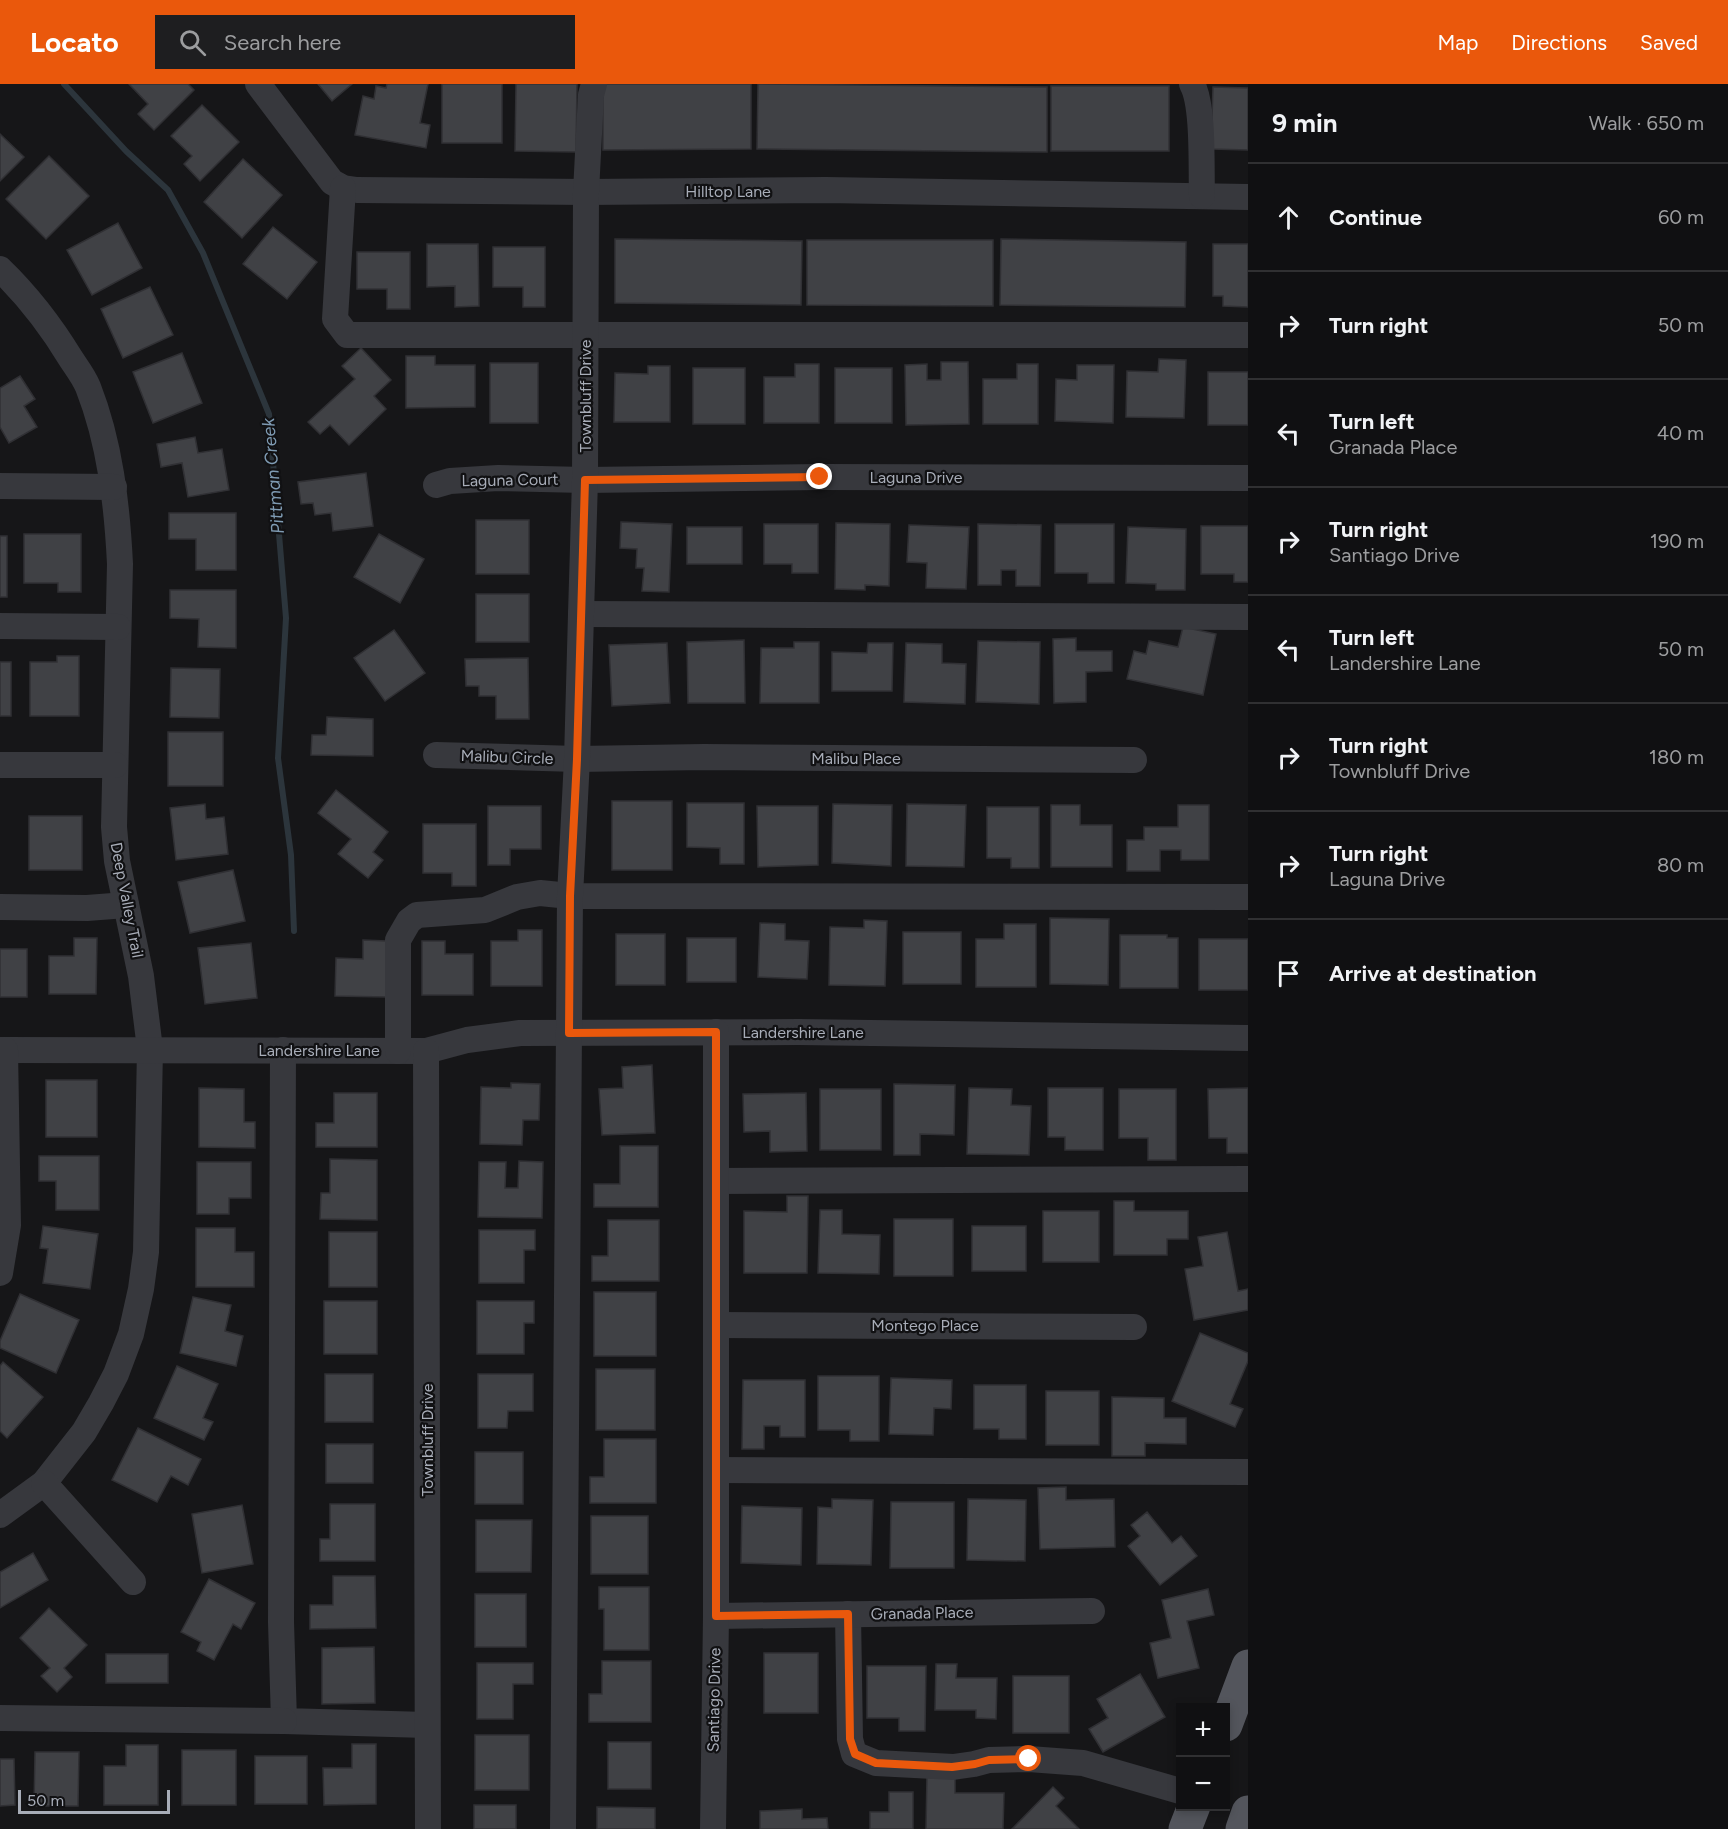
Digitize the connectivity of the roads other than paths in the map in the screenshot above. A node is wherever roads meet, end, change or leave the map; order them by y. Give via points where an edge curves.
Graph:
1 (258, 84) edge
2 (594, 84) edge
3 (1192, 84) edge
4 (343, 188) junction
5 (586, 192) junction
6 (1202, 196) junction
7 (1248, 197) edge
8 (0, 269) edge
9 (585, 334) junction
10 (1248, 336) edge
11 (1248, 478) edge
12 (585, 480) junction
13 (436, 485) dead end
14 (0, 486) edge
15 (114, 487) junction
16 (581, 614) junction
17 (1248, 617) edge
18 (0, 626) edge
19 (118, 627) junction
20 (436, 755) dead end
21 (577, 759) junction
22 (1134, 760) dead end
23 (0, 765) edge
24 (115, 765) junction
25 (570, 896) junction
26 (1248, 897) edge
27 (126, 905) junction
28 (0, 908) edge
29 (716, 1032) junction
30 (569, 1033) junction
31 (1248, 1038) edge
32 (150, 1049) junction
33 (3, 1050) edge
34 (283, 1050) junction
35 (398, 1051) junction
36 (426, 1051) junction
37 (1248, 1179) edge
38 (716, 1181) junction
39 (0, 1273) edge
40 (716, 1325) junction
41 (1134, 1327) dead end
42 (716, 1470) junction
43 (1248, 1472) edge
44 (44, 1483) junction
45 (0, 1515) edge
46 (133, 1582) dead end
47 (1092, 1611) dead end
48 (848, 1614) junction
49 (716, 1616) junction
50 (1248, 1666) edge
51 (1230, 1714) edge
52 (0, 1718) edge
53 (284, 1722) junction
54 (428, 1725) junction
55 (1176, 1790) edge
56 (1192, 1811) edge
57 (1248, 1812) edge
58 (428, 1829) edge
59 (563, 1829) edge
60 (713, 1829) edge
61 (1185, 1829) edge
62 (1242, 1829) edge

1 - 4 street via 332,182
2 - 5 street, Townbluff Drive
3 - 6 street via 1199,108
4 - 5 street, Hilltop Lane
4 - 9 street via 335,319 348,334
5 - 6 street, Hilltop Lane via 826,190
5 - 9 street, Townbluff Drive
6 - 7 street, Hilltop Lane
8 - 15 street, Deep Valley Trail via 44,316 87,384
9 - 10 street
9 - 12 street, Townbluff Drive
11 - 12 street, Laguna Drive
12 - 13 street, Laguna Court via 498,478
12 - 16 street, Townbluff Drive
14 - 15 street
15 - 19 street, Deep Valley Trail via 119,553
16 - 17 street
16 - 21 street, Townbluff Drive
18 - 19 street
19 - 24 street, Deep Valley Trail
20 - 21 street, Malibu Circle
21 - 22 street, Malibu Place
21 - 25 street, Townbluff Drive
23 - 24 street
24 - 27 street, Deep Valley Trail via 114,827
25 - 26 street
25 - 30 street, Townbluff Drive
25 - 35 street via 540,893 485,910 417,915 409,921 398,940
27 - 28 street
27 - 32 street, Deep Valley Trail via 141,976
29 - 30 street, Landershire Lane
29 - 31 street, Landershire Lane
29 - 38 street, Santiago Drive
30 - 36 street, Landershire Lane via 510,1034
30 - 59 street, Townbluff Drive
32 - 33 street, Landershire Lane
32 - 34 street, Landershire Lane
32 - 44 street, Deep Valley Trail via 146,1252 131,1334 101,1403
33 - 39 street via 8,1225
34 - 35 street, Landershire Lane
34 - 53 street
35 - 36 street, Landershire Lane
36 - 54 street, Townbluff Drive
37 - 38 street
38 - 40 street, Santiago Drive
40 - 41 street, Montego Place
40 - 42 street, Santiago Drive
42 - 43 street
42 - 49 street, Santiago Drive
44 - 45 street, Deep Valley Trail
44 - 46 street
47 - 48 street, Granada Place
48 - 49 street, Granada Place
48 - 55 street via 850,1739 855,1754 876,1763 952,1767 989,1760 1077,1762
49 - 60 street, Santiago Drive
50 - 51 main road
52 - 53 street
53 - 54 street
54 - 58 street, Townbluff Drive
56 - 61 main road
57 - 62 main road

